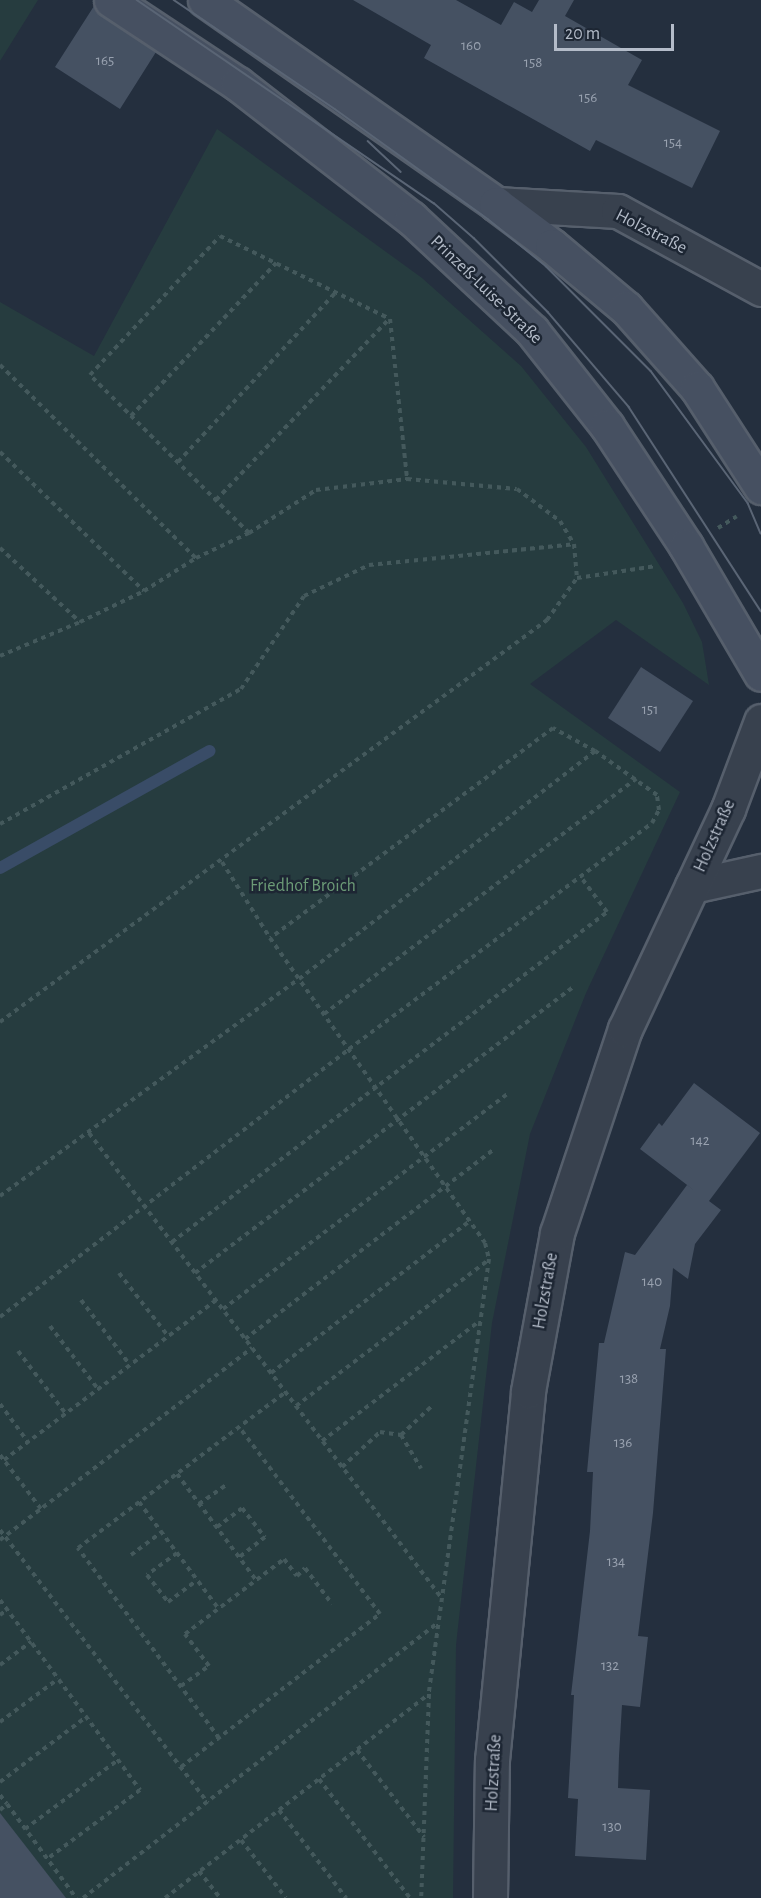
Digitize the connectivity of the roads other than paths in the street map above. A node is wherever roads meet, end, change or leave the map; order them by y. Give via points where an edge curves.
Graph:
1 (111, 0) edge
2 (206, 0) edge
3 (496, 204) junction
4 (761, 289) edge
5 (761, 487) edge
6 (761, 674) edge
7 (761, 721) edge
8 (761, 872) edge
9 (692, 885) junction
10 (490, 1898) edge

1 - 6 main road, Prinzeß-Luise-Straße via 238,84 411,218 532,331 607,426 686,546
2 - 3 main road
3 - 4 street, Holzstraße via 618,211
3 - 5 main road via 626,308 697,388
7 - 9 street, Holzstraße via 728,809
8 - 9 street
9 - 10 street, Holzstraße via 625,1029 557,1233 525,1415 492,1760

